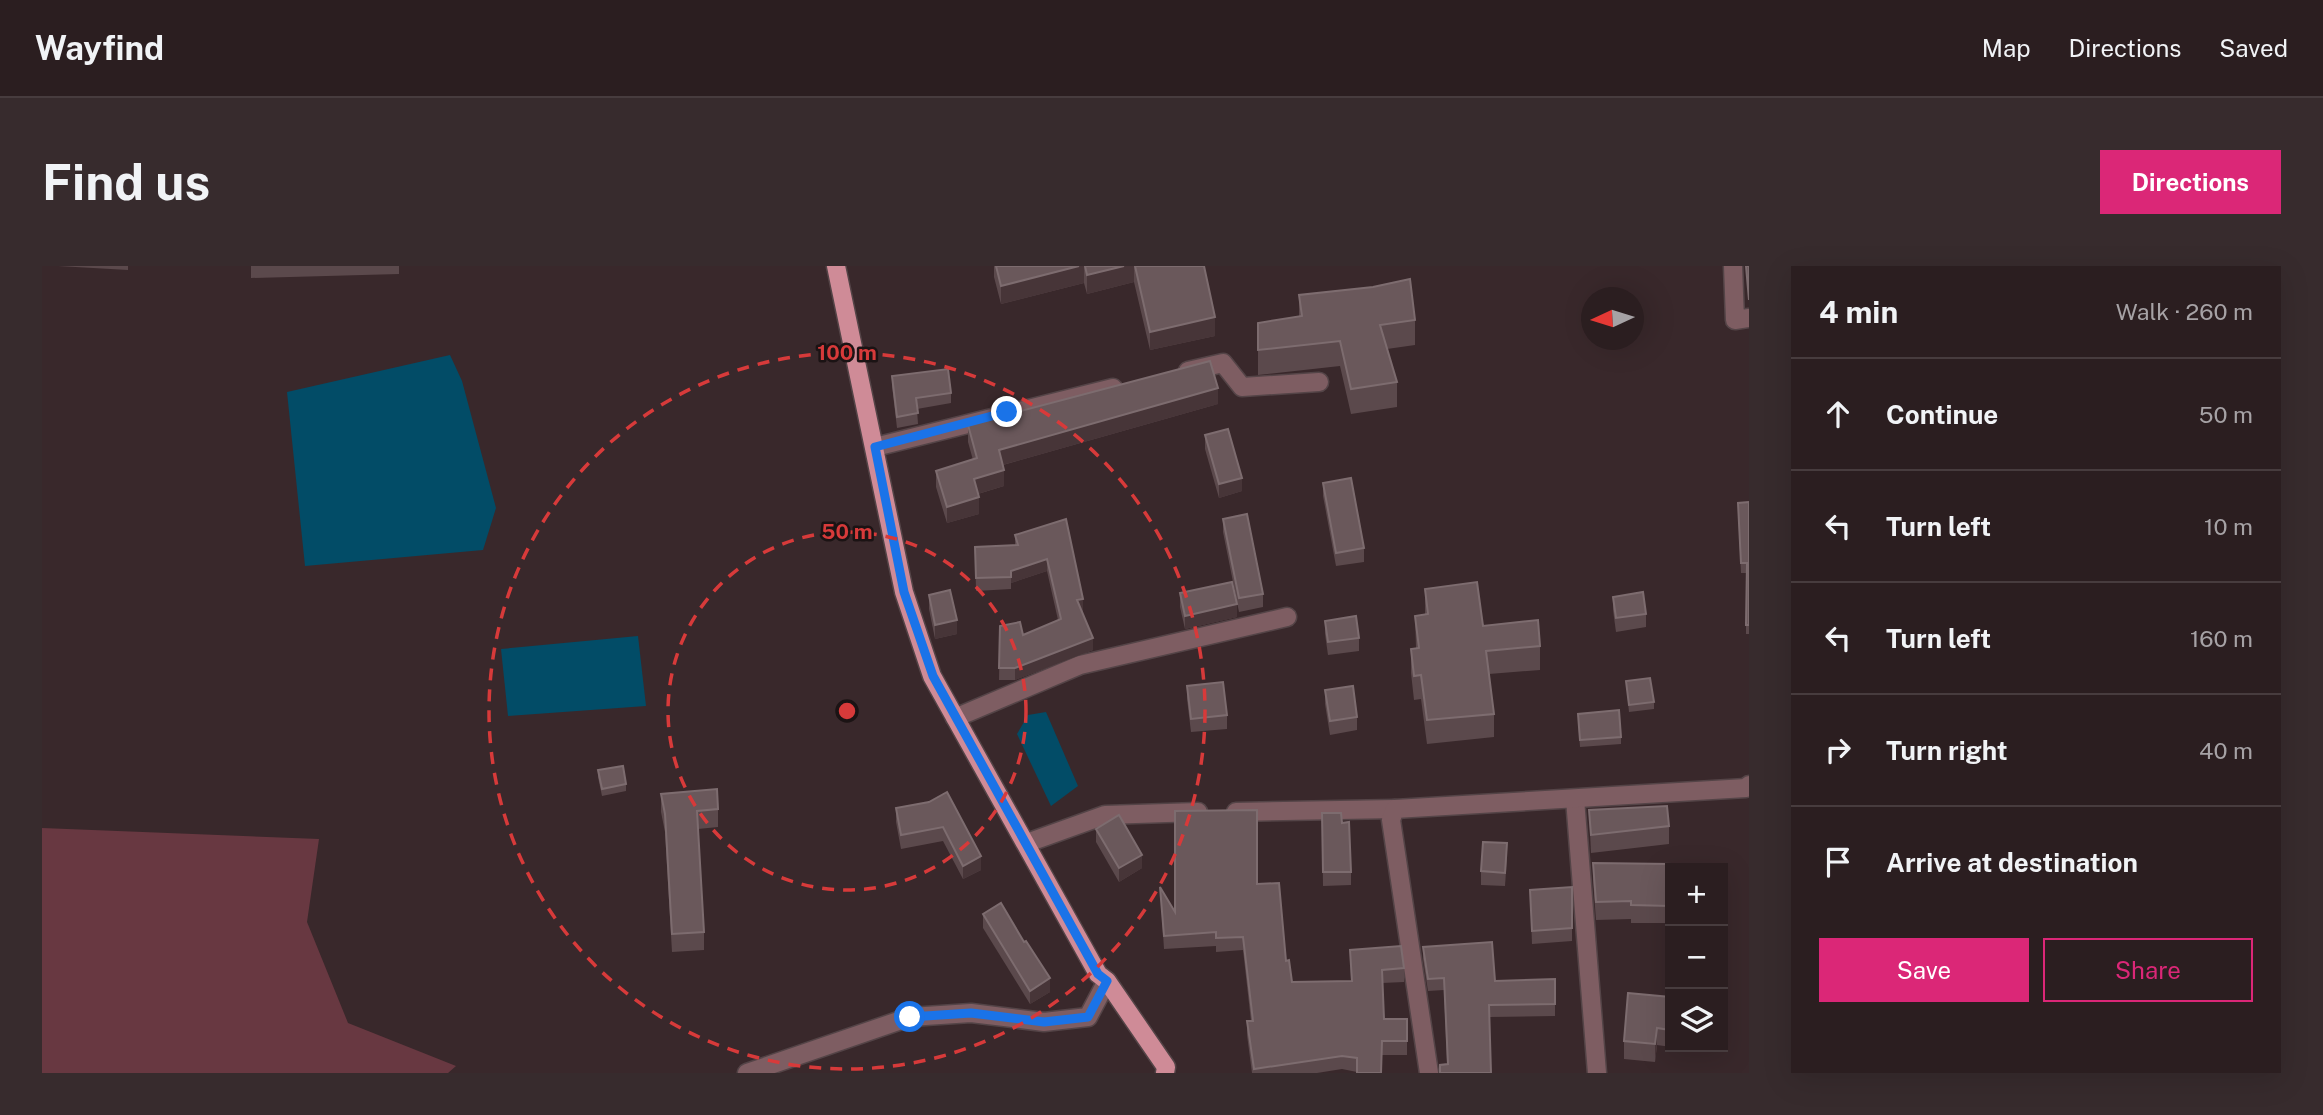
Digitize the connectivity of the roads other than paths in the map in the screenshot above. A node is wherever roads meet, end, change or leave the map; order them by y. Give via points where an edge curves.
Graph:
1 (836, 266) edge
2 (1733, 266) edge
3 (1749, 318) edge
4 (1169, 375) edge
5 (1319, 382) dead end
6 (1128, 384) edge
7 (875, 447) junction
8 (1287, 617) dead end
9 (955, 718) junction
10 (1749, 785) edge
11 (1575, 800) junction
12 (1395, 809) junction
13 (1027, 843) junction
14 (1107, 981) junction
15 (747, 1073) edge
16 (1165, 1073) edge
17 (1429, 1073) edge
18 (1597, 1073) edge

1 - 7 main road
2 - 3 street via 1735,320
4 - 5 street via 1223,363 1242,387
6 - 7 street
7 - 9 main road via 904,592 933,676
8 - 9 street via 1080,665
9 - 13 main road
10 - 11 street
11 - 12 street
11 - 18 street
12 - 13 street via 1105,815
12 - 17 street via 1391,820
13 - 14 main road via 1098,974
14 - 15 street via 1088,1017 1044,1022 971,1013 910,1017
14 - 16 main road via 1166,1067

